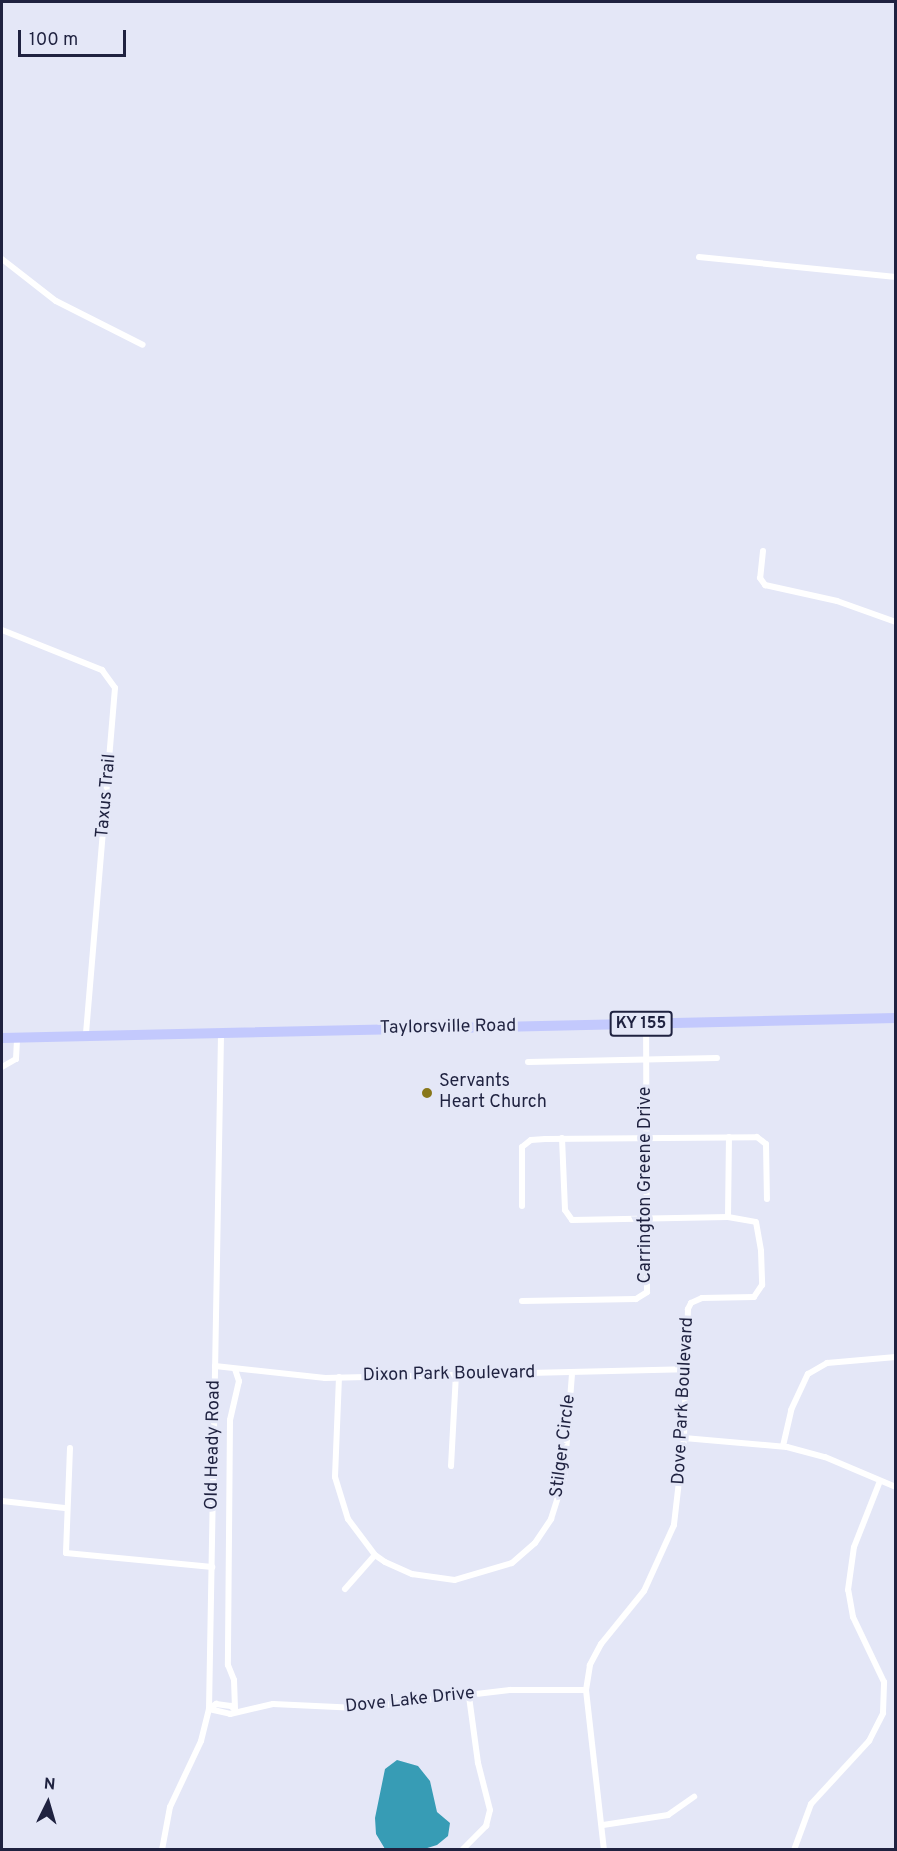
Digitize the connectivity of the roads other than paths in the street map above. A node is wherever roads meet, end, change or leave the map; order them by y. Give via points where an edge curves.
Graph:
1 (699, 257) dead end
2 (2, 259) edge
3 (896, 276) edge
4 (143, 345) dead end
5 (763, 551) dead end
6 (896, 622) edge
7 (2, 630) edge
8 (896, 1018) edge
9 (646, 1024) junction
10 (221, 1033) junction
11 (86, 1035) junction
12 (17, 1037) junction
13 (2, 1038) edge
14 (717, 1058) dead end
15 (646, 1059) junction
16 (528, 1062) dead end
17 (2, 1067) edge
18 (647, 1137) junction
19 (729, 1137) junction
20 (562, 1138) junction
21 (767, 1199) dead end
22 (522, 1206) dead end
23 (728, 1217) junction
24 (648, 1220) junction
25 (522, 1301) dead end
26 (896, 1357) edge
27 (215, 1365) junction
28 (235, 1369) junction
29 (684, 1369) junction
30 (572, 1373) junction
31 (456, 1375) junction
32 (339, 1377) junction
33 (684, 1438) junction
34 (783, 1446) junction
35 (70, 1448) dead end
36 (451, 1466) dead end
37 (880, 1481) junction
38 (896, 1487) edge
39 (2, 1501) edge
40 (65, 1508) junction
41 (375, 1555) junction
42 (212, 1567) junction
43 (345, 1589) dead end
44 (586, 1690) junction
45 (469, 1696) junction
46 (208, 1709) junction
47 (235, 1711) junction
48 (694, 1797) dead end
49 (603, 1825) junction
50 (463, 1849) edge
51 (162, 1850) edge
52 (604, 1850) edge
53 (794, 1850) edge

1 - 3 street
2 - 4 street via 56,301
5 - 6 street via 760,578 765,585 837,601
7 - 11 street, Taxus Trail via 102,670 115,688
8 - 9 main road, Taylorsville Road / KY 155
9 - 10 main road, Taylorsville Road / KY 155
9 - 15 street, Carrington Greene Drive
10 - 11 main road, Taylorsville Road / KY 155
10 - 27 street, Old Heady Road
11 - 12 main road, Taylorsville Road / KY 155
12 - 13 main road, Taylorsville Road / KY 155
12 - 17 street via 16,1059
14 - 15 street
15 - 16 street
15 - 18 street, Carrington Greene Drive
18 - 19 street
18 - 20 street
18 - 24 street, Carrington Greene Drive
19 - 21 street via 757,1137 766,1144
19 - 23 street
20 - 22 street via 531,1140 522,1147
20 - 24 street, Dove Park Boulevard via 567,1216 582,1221
23 - 24 street, Dove Park Boulevard
23 - 29 street, Dove Park Boulevard via 756,1222 760,1229 762,1286 754,1297 702,1298 691,1302
24 - 25 street, Carrington Greene Drive via 649,1286 643,1296 630,1300
26 - 34 street via 827,1363 808,1374 791,1410
27 - 28 street, Dixon Park Boulevard
27 - 42 street, Old Heady Road
28 - 32 street, Dixon Park Boulevard
28 - 47 street via 239,1381 230,1420 228,1665 234,1680
29 - 30 street, Dixon Park Boulevard
29 - 33 street, Dove Park Boulevard
30 - 31 street, Dixon Park Boulevard
30 - 41 street, Stilger Circle via 562,1494 535,1543 497,1570 455,1580 412,1574
31 - 32 street, Dixon Park Boulevard
31 - 36 street
32 - 41 street, Stilger Circle via 337,1493 348,1519
33 - 34 street
33 - 44 street, Dove Park Boulevard via 679,1498 661,1559 634,1605 601,1644 590,1665
34 - 37 street via 825,1457
35 - 40 street
37 - 38 street
37 - 53 street via 854,1547 848,1590 853,1617 884,1682 883,1713 869,1741 811,1804
39 - 40 street
40 - 42 street via 66,1553
41 - 43 street
42 - 46 street, Old Heady Road
44 - 45 street, Dove Lake Drive via 510,1690
44 - 49 street, Dove Park Boulevard
45 - 47 street, Dove Lake Drive via 358,1708 273,1704
45 - 50 street via 478,1763 490,1810 486,1826
46 - 47 street, Dove Lake Drive via 224,1705
46 - 51 street, Old Heady Road via 201,1740 170,1807
48 - 49 street via 668,1815
49 - 52 street, Dove Park Boulevard

